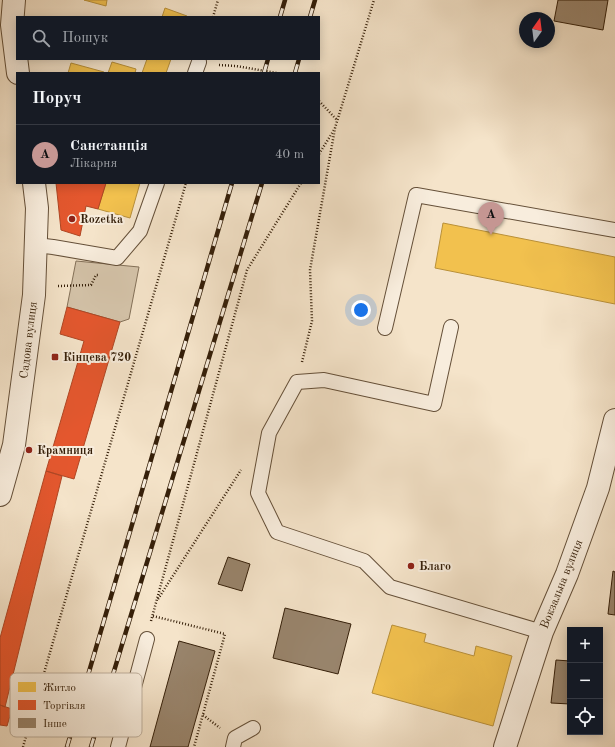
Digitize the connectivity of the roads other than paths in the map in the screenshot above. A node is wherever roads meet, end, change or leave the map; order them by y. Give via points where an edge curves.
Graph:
1 (14, 0) edge
2 (16, 57) edge
3 (16, 60) edge
4 (18, 72) edge
5 (34, 184) edge
6 (157, 184) edge
7 (615, 230) edge
8 (36, 245) junction
9 (450, 327) dead end
10 (385, 328) dead end
11 (615, 420) edge
12 (0, 495) edge
13 (542, 632) junction
14 (147, 639) road end
15 (138, 673) edge
16 (253, 728) dead end
17 (121, 737) edge
18 (118, 747) edge
19 (233, 747) edge
20 (505, 747) edge

1 - 2 street via 12,25
3 - 4 street
5 - 8 street, Садова вулиця via 37,208
6 - 8 lane via 140,231 117,258
7 - 10 lane via 416,195
8 - 12 street, Садова вулиця via 34,295 14,445
9 - 13 lane via 434,404 324,380 297,382 269,433 258,494 277,532 364,561 390,587
11 - 13 street, Вокзальна вулиця via 598,488 567,574
13 - 20 street, Вокзальна вулиця
14 - 15 lane
16 - 19 lane via 235,738
17 - 18 lane

